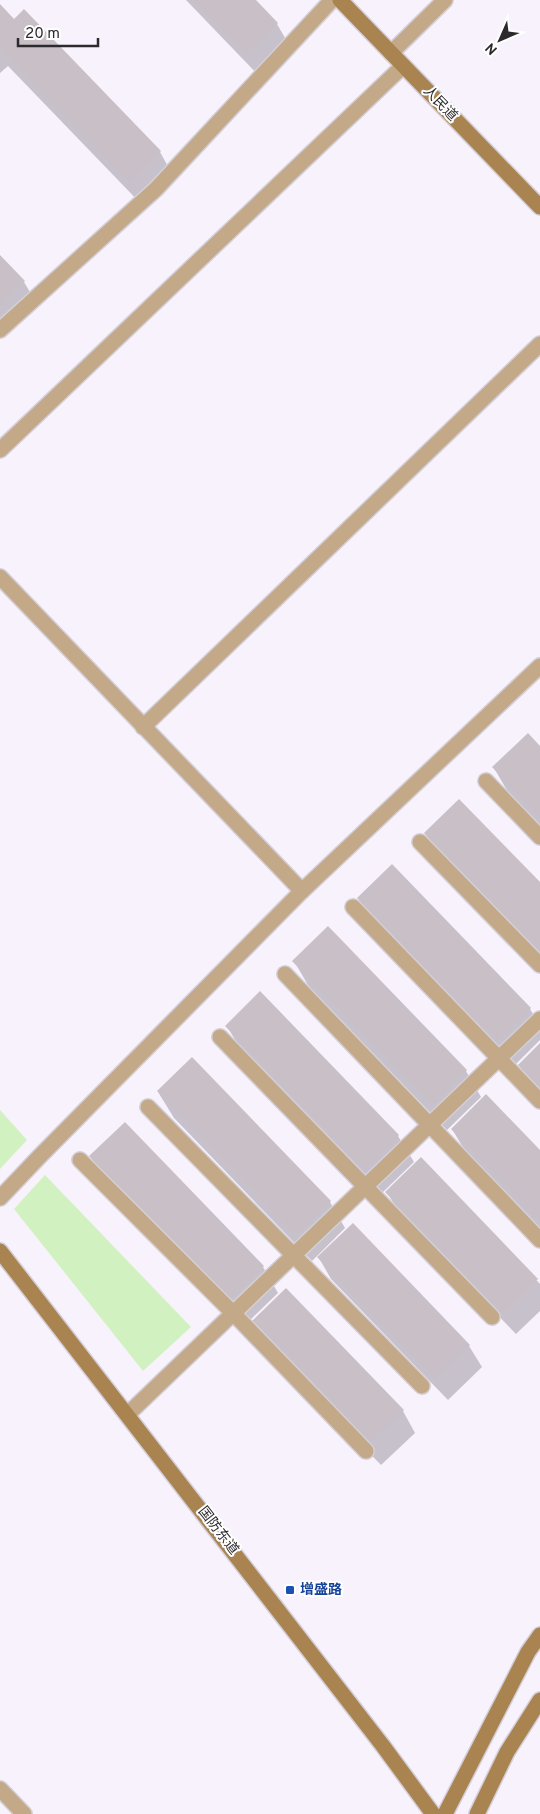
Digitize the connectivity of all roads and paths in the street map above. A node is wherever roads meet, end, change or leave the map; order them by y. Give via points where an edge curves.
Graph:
1 (332, 0) edge
2 (340, 0) edge
3 (445, 0) edge
4 (391, 53) junction
5 (403, 66) junction
6 (540, 207) edge
7 (0, 330) edge
8 (540, 344) edge
9 (0, 450) edge
10 (0, 577) edge
11 (540, 666) edge
12 (143, 727) junction
13 (486, 781) dead end
14 (540, 837) edge
15 (420, 842) dead end
16 (302, 891) junction
17 (353, 907) dead end
18 (540, 965) edge
19 (285, 974) dead end
20 (540, 1019) edge
21 (220, 1037) dead end
22 (499, 1059) junction
23 (540, 1101) edge
24 (148, 1107) dead end
25 (430, 1125) junction
26 (80, 1160) dead end
27 (365, 1187) junction
28 (0, 1198) edge
29 (540, 1240) edge
30 (0, 1251) edge
31 (294, 1255) junction
32 (233, 1313) junction
33 (492, 1318) dead end
34 (422, 1386) dead end
35 (128, 1414) junction
36 (366, 1451) dead end
37 (540, 1635) edge
38 (540, 1700) edge
39 (0, 1789) edge
40 (24, 1814) edge
41 (433, 1814) edge
42 (445, 1814) edge
43 (477, 1814) edge

1 - 7 street via 156,189
2 - 4 street, 人民道
3 - 4 street
4 - 5 street, 人民道
5 - 6 street, 人民道
5 - 9 street
8 - 12 street
10 - 12 street
11 - 16 street
12 - 16 street
13 - 14 street
15 - 18 street
16 - 28 street
17 - 22 street
19 - 25 street
20 - 22 street
21 - 27 street
22 - 23 street
22 - 25 street
24 - 31 street
25 - 27 street
25 - 29 street
26 - 32 street
27 - 31 street
27 - 33 street
30 - 35 street, 国防东道
31 - 32 street
31 - 34 street
32 - 35 street
32 - 36 street
35 - 41 street, 国防东道
37 - 42 street
38 - 43 street via 507,1752
39 - 40 street

